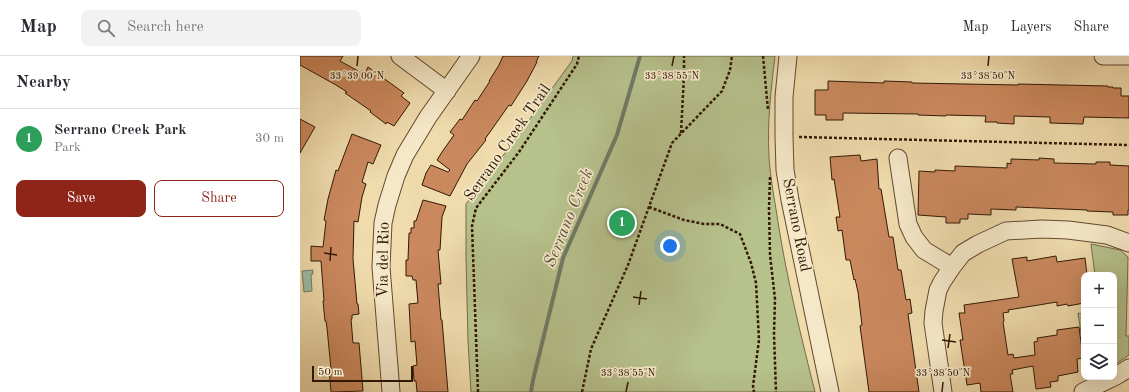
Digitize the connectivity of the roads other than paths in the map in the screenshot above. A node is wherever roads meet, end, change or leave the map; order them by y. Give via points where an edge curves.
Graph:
1 (400, 56) edge
2 (471, 56) edge
3 (788, 56) edge
4 (1103, 56) edge
5 (1129, 56) edge
6 (447, 91) junction
7 (898, 158) dead end
8 (1129, 242) edge
9 (952, 267) junction
10 (1125, 374) edge
11 (391, 392) edge
12 (830, 392) edge
13 (943, 392) edge
14 (1083, 392) edge

1 - 6 street
2 - 6 street, Via del Rio
3 - 12 street, Serrano Road via 784,97 785,170
4 - 5 street
6 - 11 street, Via del Rio via 405,155 391,190 383,223 381,267
7 - 9 street via 908,224 914,237 924,250
8 - 9 street via 1106,235 1068,230 1006,231 964,253
9 - 13 street via 938,290 933,323
10 - 14 street

